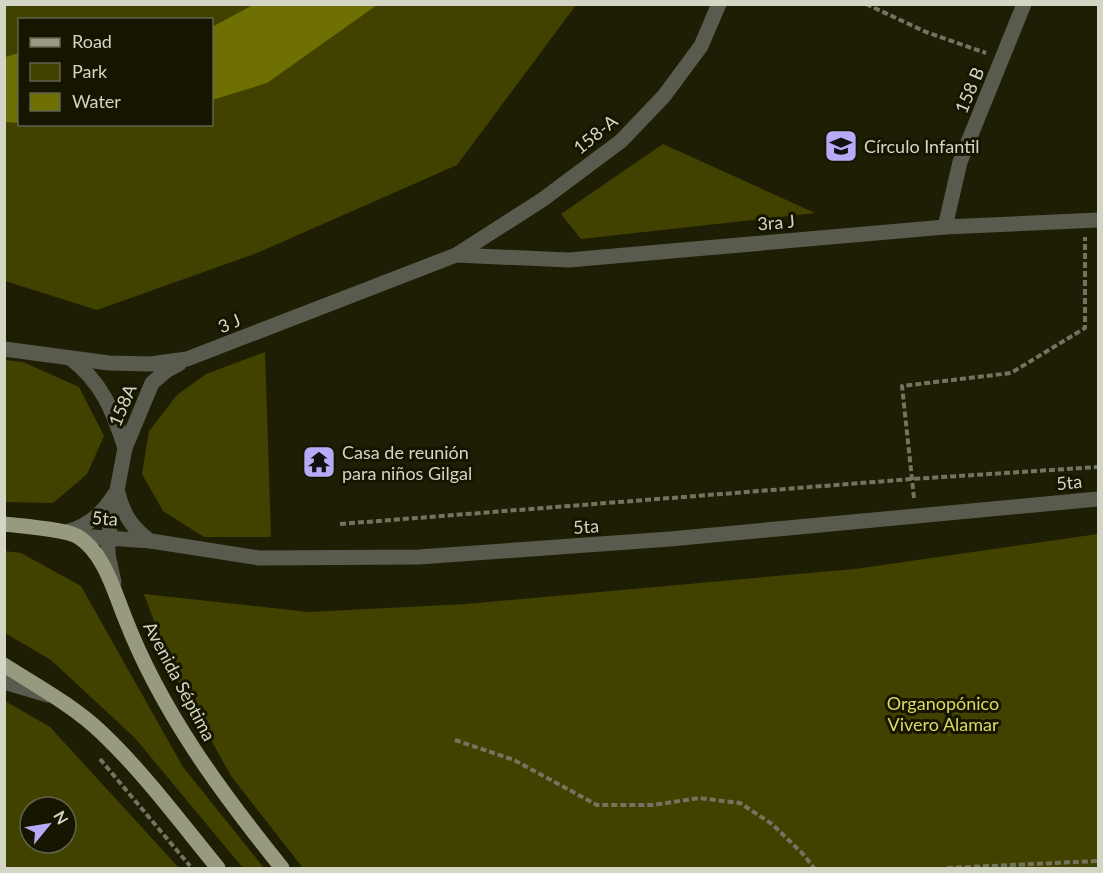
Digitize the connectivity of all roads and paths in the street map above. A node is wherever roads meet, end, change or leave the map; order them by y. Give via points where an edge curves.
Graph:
1 (719, 4) edge
2 (866, 4) edge
3 (1024, 4) edge
4 (1003, 59) junction
5 (1092, 221) edge
6 (945, 227) junction
7 (456, 255) junction
8 (4, 349) edge
9 (67, 357) junction
10 (187, 359) junction
11 (125, 448) junction
12 (1098, 467) edge
13 (912, 479) junction
14 (118, 490) junction
15 (1098, 499) edge
16 (916, 517) junction
17 (4, 524) edge
18 (340, 524) dead end
19 (70, 534) junction
20 (108, 538) junction
21 (151, 541) junction
22 (116, 592) junction
23 (4, 665) edge
24 (4, 682) edge
25 (53, 697) junction
26 (454, 740) dead end
27 (98, 757) dead end
28 (1098, 861) edge
29 (192, 868) edge
30 (218, 868) edge
31 (282, 868) edge
32 (814, 868) edge
33 (947, 868) edge

1 - 7 street, 158-A via 701,46 664,96 621,141 542,200
2 - 4 path via 926,32
3 - 4 street, 158 B
4 - 6 street, 158 B via 960,162
5 - 6 street, 3ra J
5 - 13 path via 1085,328 1011,373 902,386
6 - 7 street, 3ra J via 569,260
7 - 10 street, 3 J
8 - 9 street, 3 J
9 - 10 street, 3 J via 150,364
9 - 11 street, 158A via 84,369 107,400
10 - 11 street, 158A via 153,383
11 - 14 street, 158A
12 - 13 path
13 - 16 path
13 - 18 path
14 - 19 street, 158A via 103,511
14 - 20 street
14 - 21 street, 158A via 130,522
15 - 16 street, 5ta
16 - 21 street, 5ta via 419,557 258,558
17 - 19 main road
19 - 20 street, 5ta
19 - 22 main road, Avenida Séptima via 92,550
20 - 21 street, 5ta
20 - 22 street
22 - 31 main road, Avenida Séptima via 133,639 186,738 228,801
23 - 25 main road
24 - 25 street
25 - 30 main road via 101,732
26 - 32 path via 514,760 597,805 653,805 699,798 740,803 772,824
27 - 29 path
28 - 33 path

